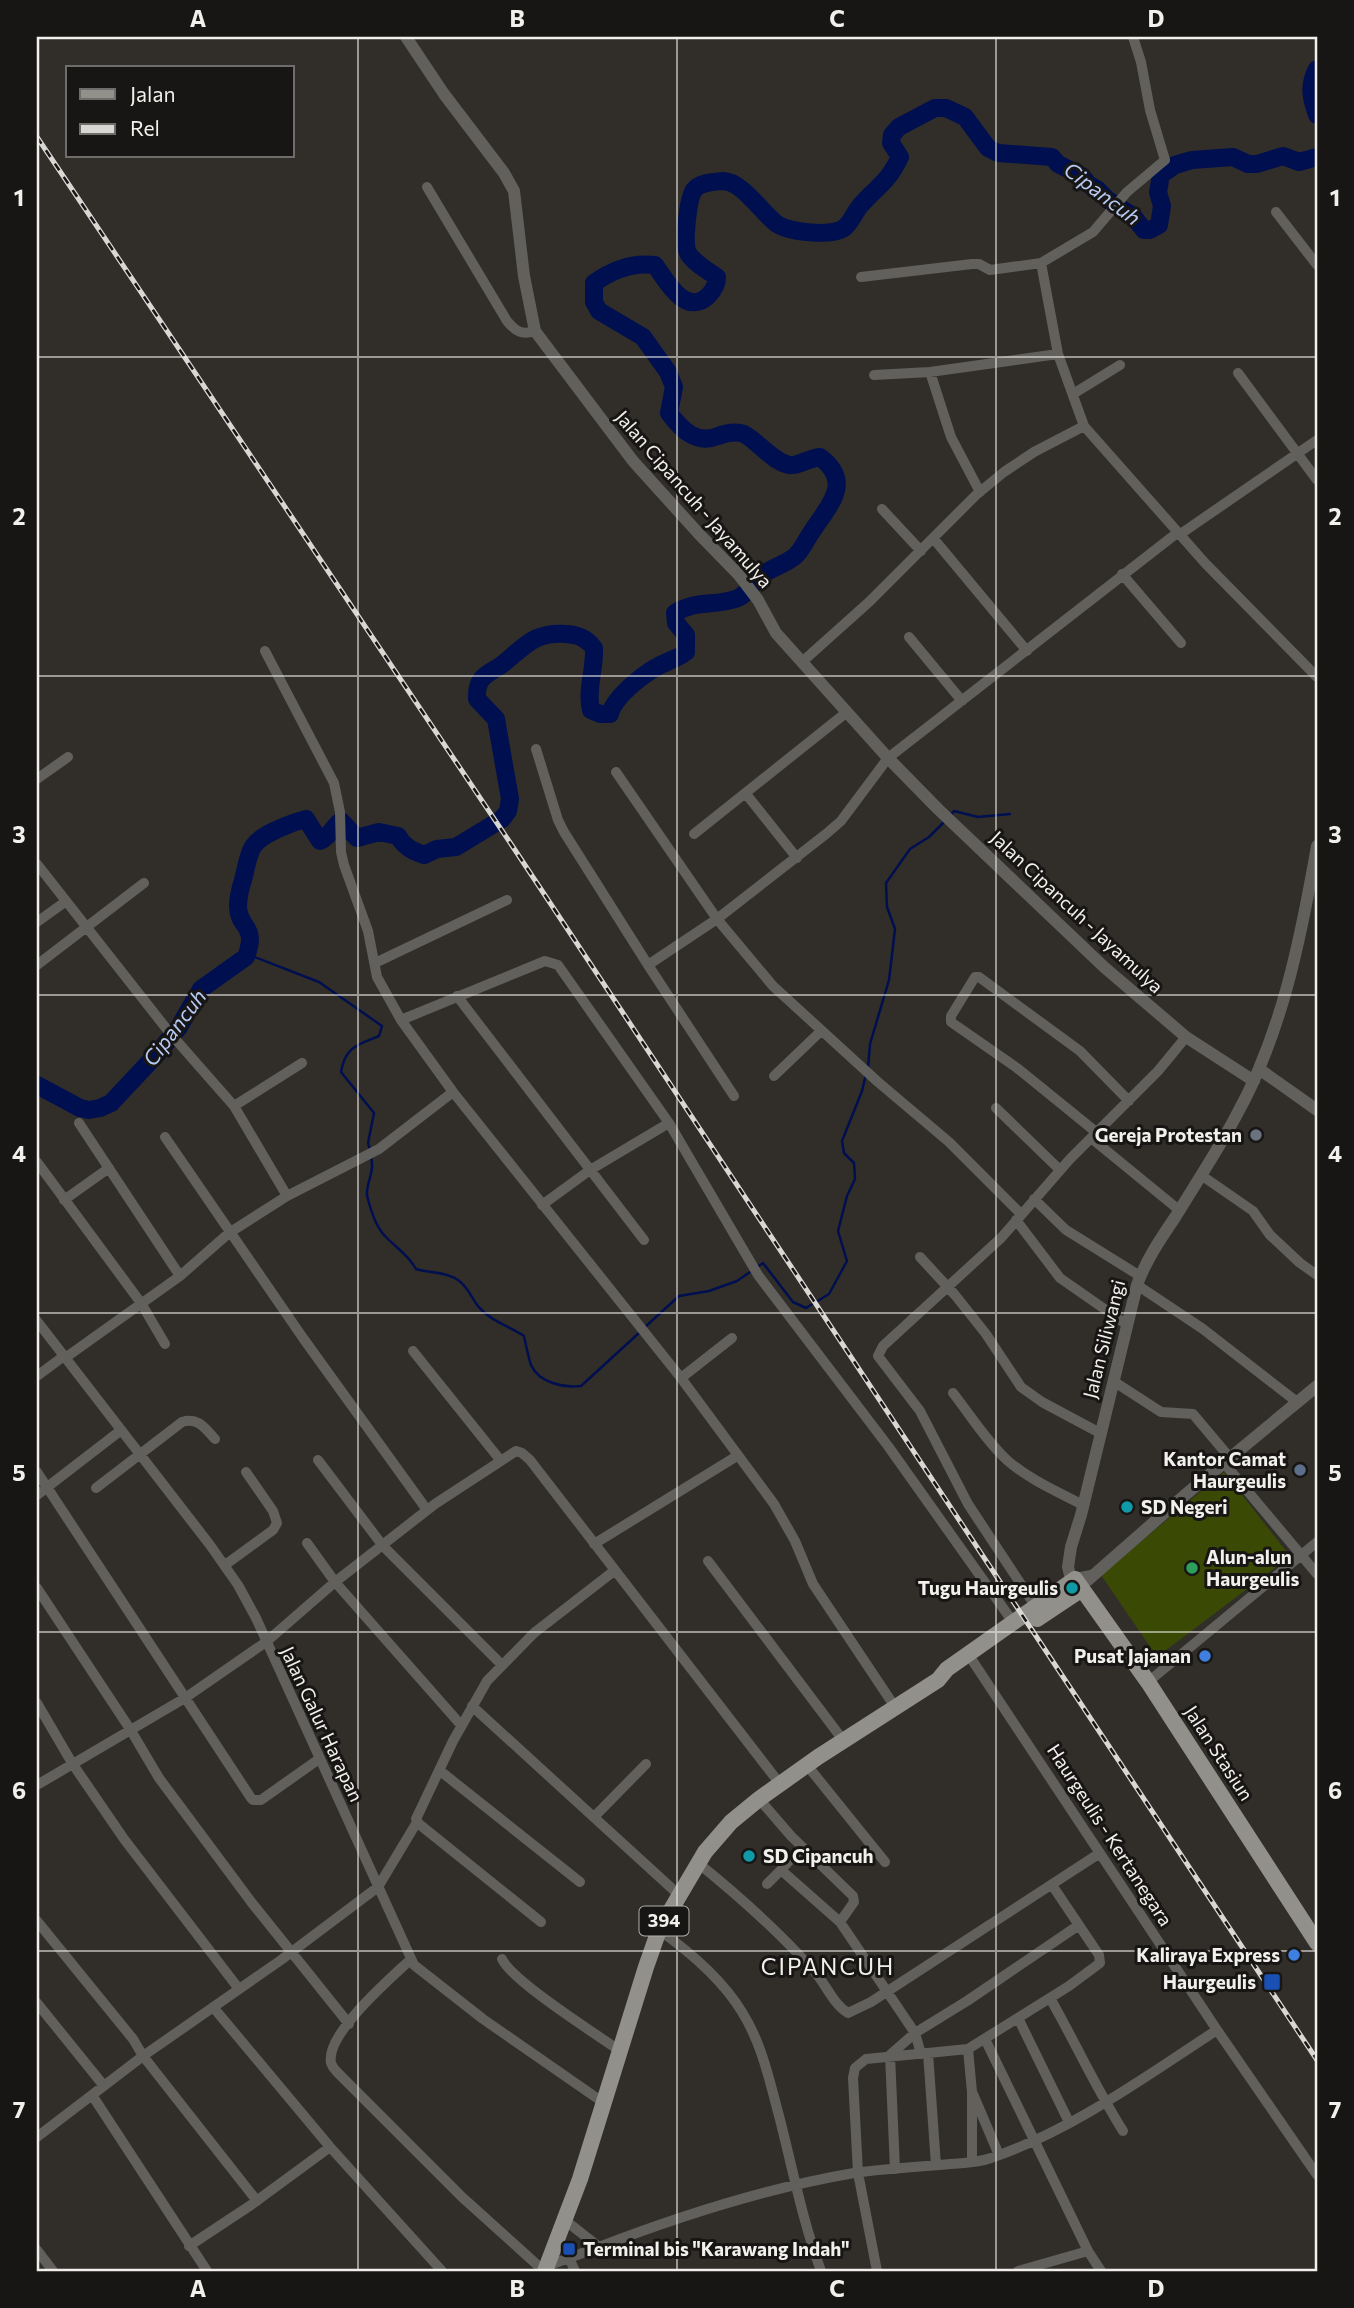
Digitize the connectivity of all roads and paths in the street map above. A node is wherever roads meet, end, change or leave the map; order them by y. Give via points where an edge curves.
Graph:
1 (406, 37) edge
2 (1133, 37) edge
3 (427, 187) dead end
4 (1276, 212) dead end
5 (1041, 262) junction
6 (1317, 265) edge
7 (861, 277) dead end
8 (535, 331) junction
9 (1058, 354) junction
10 (1120, 365) dead end
11 (930, 372) junction
12 (1238, 373) dead end
13 (874, 375) dead end
14 (1073, 394) junction
15 (1084, 426) junction
16 (1317, 440) edge
17 (1297, 455) junction
18 (1317, 480) edge
19 (980, 492) junction
20 (882, 509) dead end
21 (1178, 533) junction
22 (933, 538) junction
23 (921, 551) junction
24 (1122, 574) junction
25 (909, 637) dead end
26 (1181, 643) dead end
27 (265, 650) dead end
28 (1027, 651) junction
29 (802, 662) junction
30 (1317, 677) edge
31 (962, 701) junction
32 (847, 712) junction
33 (536, 749) dead end
34 (68, 757) dead end
35 (888, 758) junction
36 (616, 772) dead end
37 (37, 779) edge
38 (746, 794) junction
39 (694, 834) dead end
40 (1317, 846) edge
41 (797, 858) junction
42 (37, 864) edge
43 (144, 883) dead end
44 (507, 900) dead end
45 (65, 902) junction
46 (717, 919) junction
47 (37, 922) edge
48 (85, 928) junction
49 (375, 963) junction
50 (37, 965) edge
51 (648, 965) junction
52 (457, 996) junction
53 (401, 1020) junction
54 (821, 1031) junction
55 (1186, 1037) junction
56 (303, 1063) dead end
57 (1257, 1075) junction
58 (774, 1076) dead end
59 (453, 1092) junction
60 (734, 1096) dead end
61 (1129, 1101) junction
62 (234, 1106) junction
63 (996, 1108) dead end
64 (1317, 1110) edge
65 (79, 1123) dead end
66 (669, 1123) junction
67 (1093, 1135) junction
68 (165, 1137) dead end
69 (37, 1162) edge
70 (109, 1168) junction
71 (590, 1170) junction
72 (1060, 1170) junction
73 (1201, 1175) junction
74 (287, 1196) junction
75 (1034, 1199) junction
76 (64, 1200) junction
77 (542, 1205) junction
78 (1179, 1210) junction
79 (1018, 1217) junction
80 (229, 1233) junction
81 (644, 1240) dead end
82 (920, 1257) dead end
83 (1317, 1275) edge
84 (180, 1276) junction
85 (1138, 1281) junction
86 (949, 1288) junction
87 (141, 1303) junction
88 (37, 1321) edge
89 (1126, 1324) junction
90 (732, 1338) dead end
91 (165, 1344) dead end
92 (413, 1351) dead end
93 (64, 1357) junction
94 (37, 1376) edge
95 (681, 1378) junction
96 (1113, 1381) junction
97 (1317, 1386) edge
98 (953, 1393) dead end
99 (1297, 1402) junction
100 (120, 1431) junction
101 (1100, 1433) junction
102 (215, 1439) dead end
103 (139, 1454) junction
104 (737, 1456) junction
105 (318, 1460) dead end
106 (1227, 1460) junction
107 (501, 1461) junction
108 (37, 1472) edge
109 (246, 1472) dead end
110 (47, 1486) junction
111 (96, 1489) dead end
112 (37, 1495) edge
113 (1083, 1506) junction
114 (427, 1510) junction
115 (1317, 1542) edge
116 (307, 1543) dead end
117 (594, 1544) junction
118 (383, 1546) junction
119 (1300, 1555) junction
120 (708, 1561) dead end
121 (225, 1565) junction
122 (614, 1571) junction
123 (1317, 1574) edge
124 (1083, 1581) junction
125 (335, 1582) junction
126 (37, 1588) edge
127 (1036, 1607) junction
128 (1013, 1622) junction
129 (266, 1642) junction
130 (971, 1658) junction
131 (501, 1664) junction
132 (1148, 1682) junction
133 (185, 1698) junction
134 (37, 1703) edge
135 (472, 1706) junction
136 (895, 1707) junction
137 (461, 1725) junction
138 (130, 1729) junction
139 (843, 1740) junction
140 (319, 1759) junction
141 (72, 1763) junction
142 (646, 1764) dead end
143 (806, 1765) junction
144 (439, 1770) junction
145 (780, 1784) junction
146 (37, 1785) edge
147 (759, 1799) junction
148 (594, 1817) junction
149 (417, 1822) junction
150 (802, 1847) junction
151 (1100, 1853) junction
152 (885, 1862) dead end
153 (698, 1863) junction
154 (781, 1870) junction
155 (580, 1882) dead end
156 (768, 1884) dead end
157 (1052, 1885) junction
158 (378, 1887) junction
159 (678, 1894) junction
160 (37, 1922) edge
161 (541, 1922) dead end
162 (840, 1922) junction
163 (1079, 1925) junction
164 (659, 1930) junction
165 (1317, 1944) edge
166 (291, 1952) junction
167 (411, 1959) junction
168 (502, 1959) dead end
169 (239, 1989) junction
170 (887, 1992) junction
171 (1050, 1998) junction
172 (37, 2003) edge
173 (213, 2007) junction
174 (1018, 2018) junction
175 (349, 2024) junction
176 (1217, 2029) junction
177 (915, 2033) junction
178 (985, 2039) junction
179 (968, 2049) junction
180 (620, 2051) junction
181 (924, 2054) junction
182 (890, 2055) junction
183 (143, 2056) junction
184 (104, 2086) junction
185 (972, 2092) junction
186 (92, 2095) junction
187 (1105, 2102) junction
188 (604, 2103) junction
189 (1069, 2122) junction
190 (1123, 2131) dead end
191 (38, 2134) edge
192 (1034, 2140) junction
193 (330, 2147) junction
194 (999, 2155) junction
195 (972, 2162) junction
196 (936, 2165) junction
197 (895, 2169) junction
198 (858, 2172) junction
199 (1317, 2175) edge
200 (796, 2184) junction
201 (257, 2201) junction
202 (566, 2221) junction
203 (189, 2246) junction
204 (599, 2247) junction
205 (37, 2250) edge
206 (1088, 2251) junction
207 (569, 2258) junction
208 (1037, 2269) edge
209 (545, 2270) edge
210 (53, 2271) edge
211 (207, 2271) edge
212 (442, 2271) edge
213 (575, 2271) edge
214 (821, 2271) edge
215 (877, 2271) edge
216 (1018, 2271) edge
217 (1101, 2271) edge

1 - 8 street, Jalan Cipancuh - Jayamulya via 514,191
2 - 5 street via 1163,163 1127,192 1093,232
3 - 8 street via 513,329
4 - 6 street
5 - 7 street via 990,270 976,264
5 - 9 street
8 - 29 street, Jalan Cipancuh - Jayamulya via 633,461 739,575 771,626
9 - 11 street
9 - 14 street
10 - 14 street
11 - 13 street
11 - 19 street via 951,437
12 - 17 street
14 - 15 street
15 - 19 street via 1004,471
15 - 21 street
16 - 17 street
17 - 18 street
17 - 21 street
19 - 22 street
20 - 23 street
21 - 24 street
21 - 30 street
22 - 23 street
22 - 28 street
23 - 29 street
24 - 26 street
24 - 28 street
25 - 31 street
27 - 49 street via 334,783 341,852
28 - 31 street
29 - 32 street, Jalan Cipancuh - Jayamulya
31 - 35 street
32 - 35 street, Jalan Cipancuh - Jayamulya
32 - 38 street
33 - 51 street via 561,825
34 - 37 street
35 - 41 street via 841,821
35 - 55 street, Jalan Cipancuh - Jayamulya via 1086,952
36 - 46 street
38 - 39 street
38 - 41 street
40 - 57 street, Jalan Siliwangi via 1287,985
41 - 46 street
42 - 45 street
43 - 48 street
44 - 49 street
45 - 47 street
45 - 48 street
46 - 51 street
46 - 54 street via 773,986
48 - 50 street
48 - 62 street
49 - 53 street via 383,991
51 - 60 street
52 - 53 street
52 - 66 street via 545,961 553,962
52 - 71 street
53 - 59 street
54 - 58 street
54 - 79 street via 949,1142
55 - 57 street, Jalan Cipancuh - Jayamulya
55 - 61 street
56 - 62 street
57 - 64 street, Jalan Cipancuh - Jayamulya
57 - 73 street, Jalan Siliwangi
59 - 74 street via 379,1149
59 - 77 street
61 - 67 street
61 - 67 street via 1072,1045 975,977 951,1022 1017,1068
62 - 74 street
63 - 72 street
65 - 70 street
66 - 71 street
66 - 128 street via 751,1265
67 - 72 street
67 - 78 street
68 - 80 street
69 - 76 street
70 - 76 street
70 - 84 street
71 - 77 street
71 - 81 street
72 - 75 street
73 - 78 street, Jalan Siliwangi
73 - 83 street via 1253,1211 1270,1236
74 - 80 street
75 - 79 street
75 - 85 street via 1066,1230
76 - 87 street
77 - 95 street
78 - 85 street, Jalan Siliwangi
79 - 86 street
79 - 89 street via 1060,1278
80 - 84 street
80 - 114 street
82 - 86 street
84 - 87 street
85 - 89 street, Jalan Siliwangi
85 - 99 street
86 - 101 street via 1021,1387
86 - 127 street via 883,1346 878,1356 925,1419 968,1504
87 - 91 street
87 - 93 street
88 - 93 street, Jalan Galur Harapan
89 - 96 street, Jalan Siliwangi
90 - 95 street
92 - 107 street
93 - 94 street
93 - 100 street, Jalan Galur Harapan
95 - 104 street
96 - 101 street, Jalan Siliwangi
96 - 106 street via 1161,1412 1193,1414
97 - 99 street
98 - 113 street via 1008,1461
99 - 106 street
100 - 103 street, Jalan Galur Harapan
100 - 110 street
101 - 113 street, Jalan Siliwangi
102 - 103 street via 199,1423 187,1420
103 - 111 street
103 - 121 street, Jalan Galur Harapan
104 - 117 street
104 - 136 street via 779,1511 813,1584
105 - 118 street
106 - 119 street
106 - 124 street
107 - 114 street
107 - 117 street via 516,1451 530,1460
108 - 110 street
109 - 121 street via 277,1523
110 - 112 street
110 - 133 street
113 - 124 street, Jalan Siliwangi via 1069,1555 1070,1575
114 - 118 street
115 - 119 street
116 - 125 street
117 - 122 street
118 - 125 street
118 - 131 street
119 - 123 street
119 - 132 street
120 - 139 street
121 - 129 street, Jalan Galur Harapan
122 - 131 street via 553,1616
122 - 145 street
124 - 127 main road, 394
124 - 130 main road, 394
124 - 132 main road, Jalan Stasiun
125 - 129 street
125 - 137 street
126 - 138 street
127 - 128 main road, 394
128 - 130 main road, 394
129 - 133 street
129 - 140 street, Jalan Galur Harapan
130 - 136 main road, 394 via 947,1669 938,1680
130 - 151 street, Haurgeulis - Kertanegara
131 - 135 street
132 - 165 main road, Jalan Stasiun
133 - 138 street
133 - 140 street via 253,1800 261,1800
134 - 141 street
135 - 137 street
135 - 148 street
136 - 139 main road, 394
137 - 144 street
138 - 141 street
138 - 166 street via 159,1778
139 - 143 main road, 394
140 - 158 street, Jalan Galur Harapan
141 - 146 street
141 - 169 street
142 - 148 street
143 - 145 main road, 394
143 - 152 street
144 - 149 street
144 - 155 street
145 - 147 main road, 394
147 - 150 street
147 - 153 main road, 394 via 721,1832
148 - 159 street
149 - 158 street
149 - 161 street
150 - 154 street
150 - 162 street via 853,1896 854,1902
151 - 157 street
151 - 176 street, Haurgeulis - Kertanegara
153 - 159 main road, 394
153 - 170 street via 817,1973 843,2011 854,2012
154 - 156 street
154 - 162 street
157 - 163 street
157 - 170 street
158 - 166 street
158 - 167 street, Jalan Galur Harapan
159 - 164 main road, 394
160 - 183 street
162 - 170 street
163 - 171 street via 1100,1955 1100,1963
163 - 177 street
164 - 180 main road, 394
164 - 200 street via 700,1963 743,2014 762,2055
166 - 169 street
166 - 175 street
167 - 175 street
167 - 188 street, Jalan Galur Harapan via 422,1973 483,2019
168 - 180 street via 534,1990
169 - 173 street
170 - 177 street
171 - 174 street
171 - 187 street
172 - 184 street
173 - 183 street
173 - 193 street
174 - 178 street
174 - 189 street
175 - 209 street via 336,2041 333,2067 462,2197
176 - 187 street
176 - 199 street, Haurgeulis - Kertanegara
177 - 181 street
177 - 182 street
178 - 179 street
178 - 192 street
179 - 181 street
179 - 185 street
180 - 188 main road, 394
181 - 182 street
181 - 196 street
182 - 197 street
182 - 198 street via 866,2059 855,2068
183 - 184 street
183 - 201 street
184 - 186 street
185 - 194 street
185 - 195 street
186 - 191 street
186 - 203 street
187 - 189 street
187 - 190 street
188 - 202 main road, 394
189 - 192 street
192 - 194 street
192 - 206 street
193 - 201 street
193 - 212 street
194 - 195 street
195 - 196 street
196 - 197 street
197 - 198 street
198 - 200 street
198 - 215 street
200 - 204 street via 733,2200
200 - 214 street
201 - 203 street
202 - 204 street
202 - 209 main road, 394
203 - 211 street
204 - 207 street
205 - 210 street
206 - 208 street
206 - 217 street
207 - 209 street
207 - 213 street
208 - 216 street

